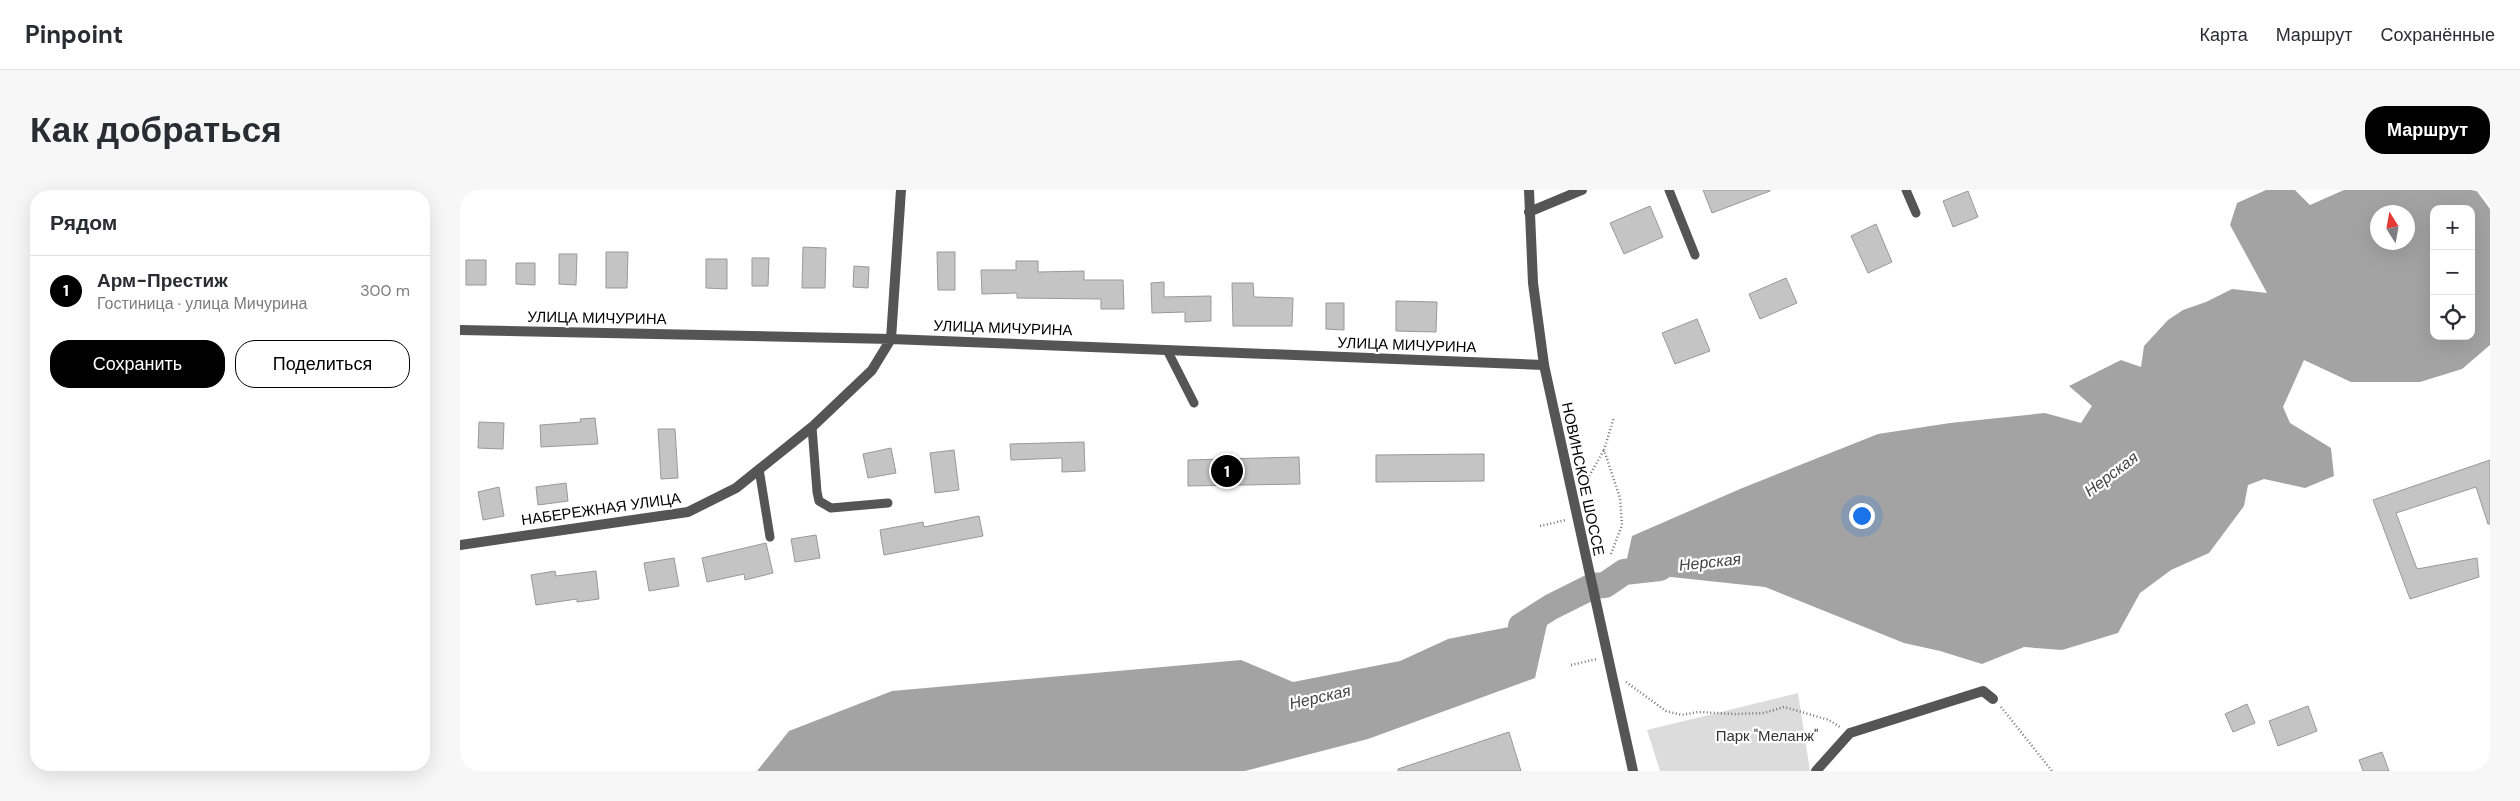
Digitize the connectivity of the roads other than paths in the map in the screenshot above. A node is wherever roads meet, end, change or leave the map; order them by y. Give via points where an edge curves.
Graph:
1 (900, 190) edge
2 (1529, 190) edge
3 (1582, 190) edge
4 (1669, 190) edge
5 (1906, 190) edge
6 (1529, 212) junction
7 (1916, 213) dead end
8 (1695, 255) dead end
9 (460, 330) edge
10 (891, 339) junction
11 (1167, 350) junction
12 (1544, 365) junction
13 (1194, 403) dead end
14 (812, 427) junction
15 (759, 469) junction
16 (888, 503) dead end
17 (770, 537) dead end
18 (460, 545) edge
19 (1993, 699) road end
20 (1633, 771) edge
21 (1816, 771) edge

1 - 10 street, НАБЕРЕЖНАЯ УЛИЦА
2 - 6 street, НОВИНСКОЕ ШОССЕ
3 - 6 street
4 - 8 lane
5 - 7 lane
6 - 12 street, НОВИНСКОЕ ШОССЕ via 1533,283
9 - 10 street, УЛИЦА МИЧУРИНА
10 - 11 street, УЛИЦА МИЧУРИНА
10 - 14 street, НАБЕРЕЖНАЯ УЛИЦА via 872,370
11 - 12 street, УЛИЦА МИЧУРИНА
11 - 13 lane
12 - 20 street, НОВИНСКОЕ ШОССЕ via 1572,520
14 - 15 street, НАБЕРЕЖНАЯ УЛИЦА
14 - 16 lane via 816,492 820,501 831,508
15 - 17 lane
15 - 18 street, НАБЕРЕЖНАЯ УЛИЦА via 736,488 688,512
19 - 21 street via 1982,691 1850,733

